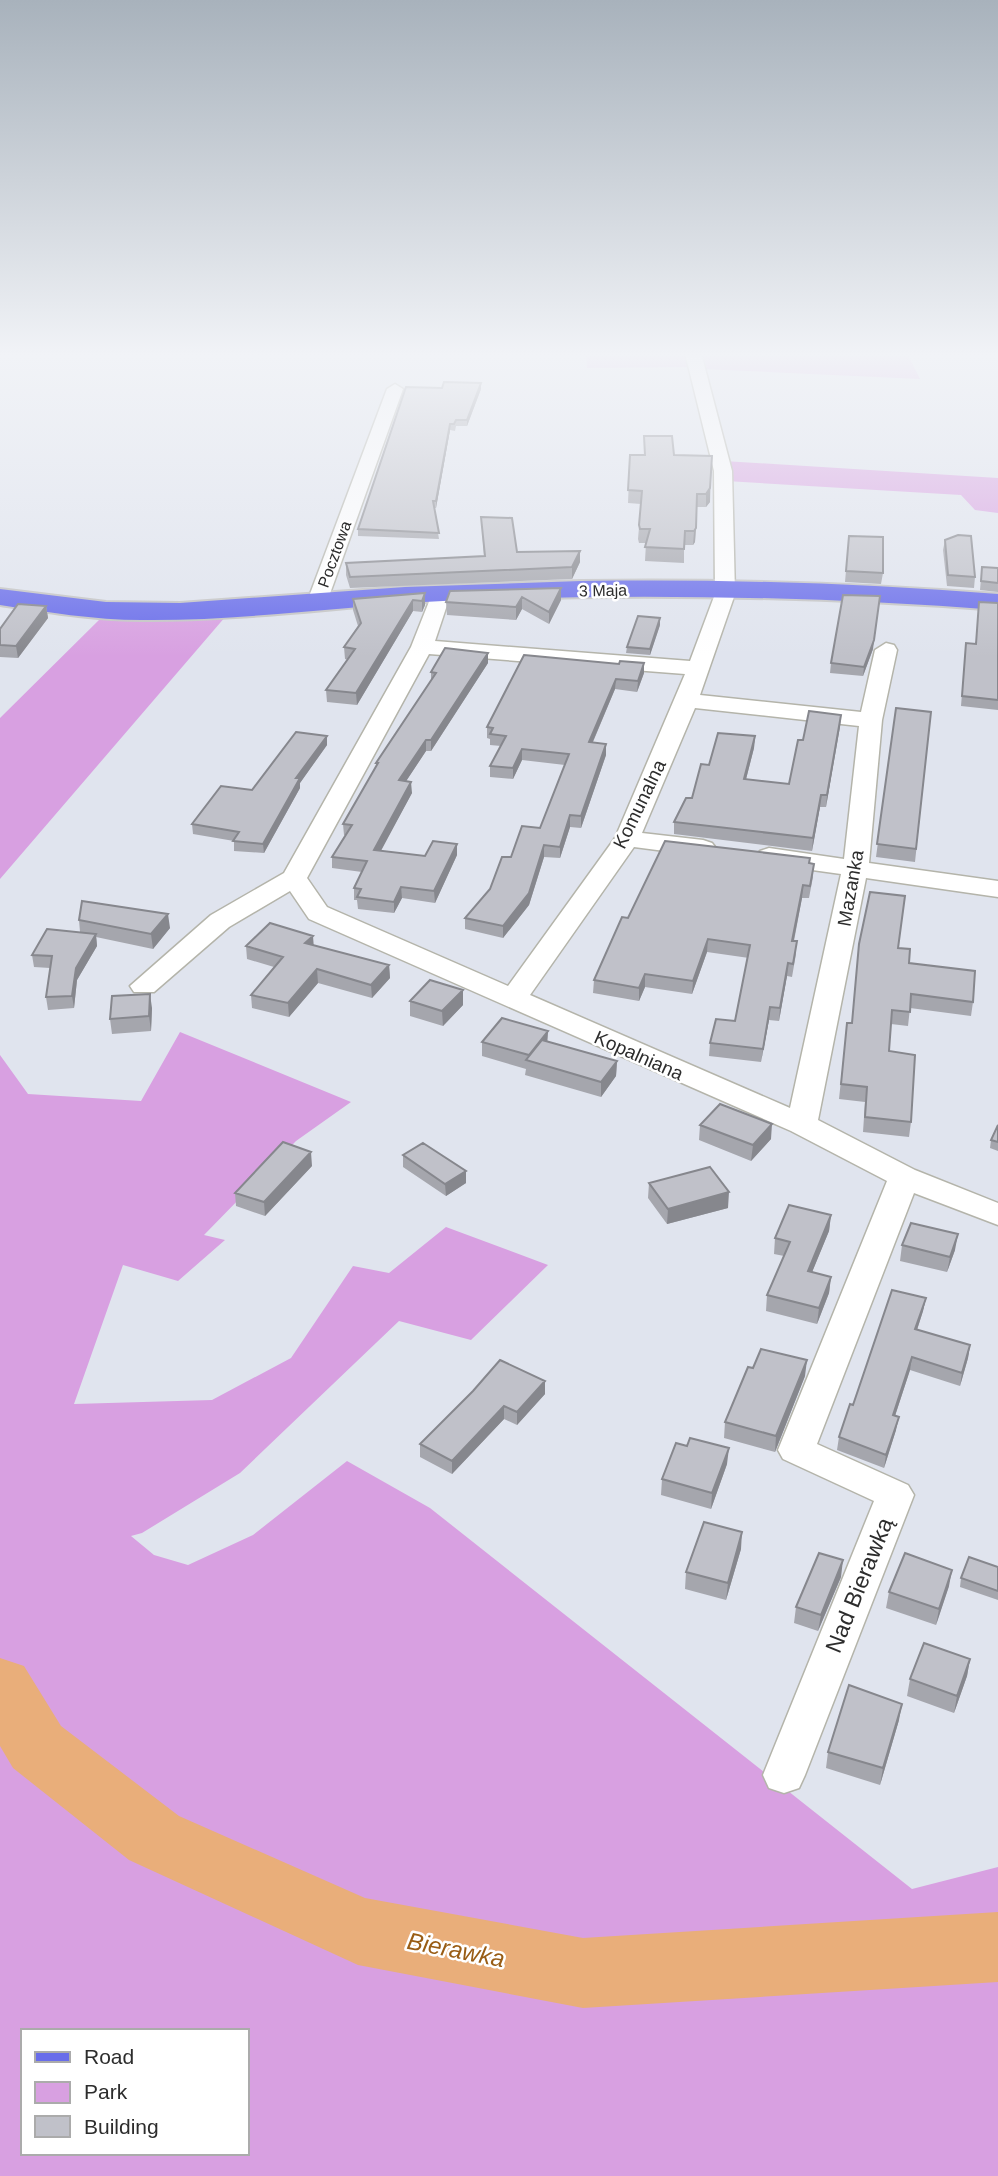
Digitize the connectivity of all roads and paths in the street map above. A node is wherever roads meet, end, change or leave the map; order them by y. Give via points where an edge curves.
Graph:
1 (371, 455) edge
2 (719, 455) edge
3 (727, 589) junction
4 (441, 593) junction
5 (0, 597) edge
6 (317, 602) junction
7 (998, 602) edge
8 (422, 646) junction
9 (886, 650) dead end
10 (698, 668) junction
11 (687, 700) junction
12 (871, 720) junction
13 (627, 839) junction
14 (721, 850) edge
15 (748, 853) edge
16 (856, 866) junction
17 (294, 878) junction
18 (998, 888) edge
19 (144, 986) dead end
20 (513, 999) junction
21 (802, 1124) junction
22 (904, 1177) junction
23 (998, 1215) edge
24 (784, 1775) dead end

1 - 6 street, Pocztowa
2 - 3 street
3 - 4 main road, 3 Maja
3 - 7 main road, 3 Maja
3 - 10 street, Komunalna
4 - 6 main road, 3 Maja
4 - 8 street
5 - 6 main road, 3 Maja via 142,612
8 - 10 street
8 - 17 street
9 - 12 street, Mazanka
10 - 11 street, Komunalna
11 - 12 street
11 - 13 street, Komunalna
12 - 16 street, Mazanka
13 - 14 street
13 - 20 street, Komunalna
15 - 16 street
16 - 18 street
16 - 21 street, Mazanka
17 - 19 street via 219,921
17 - 20 street, Kopalniana via 318,913
20 - 21 street, Kopalniana
21 - 22 street, Kopalniana
22 - 23 street, Kopalniana
22 - 24 street, Nad Bierawką via 796,1450 895,1495

